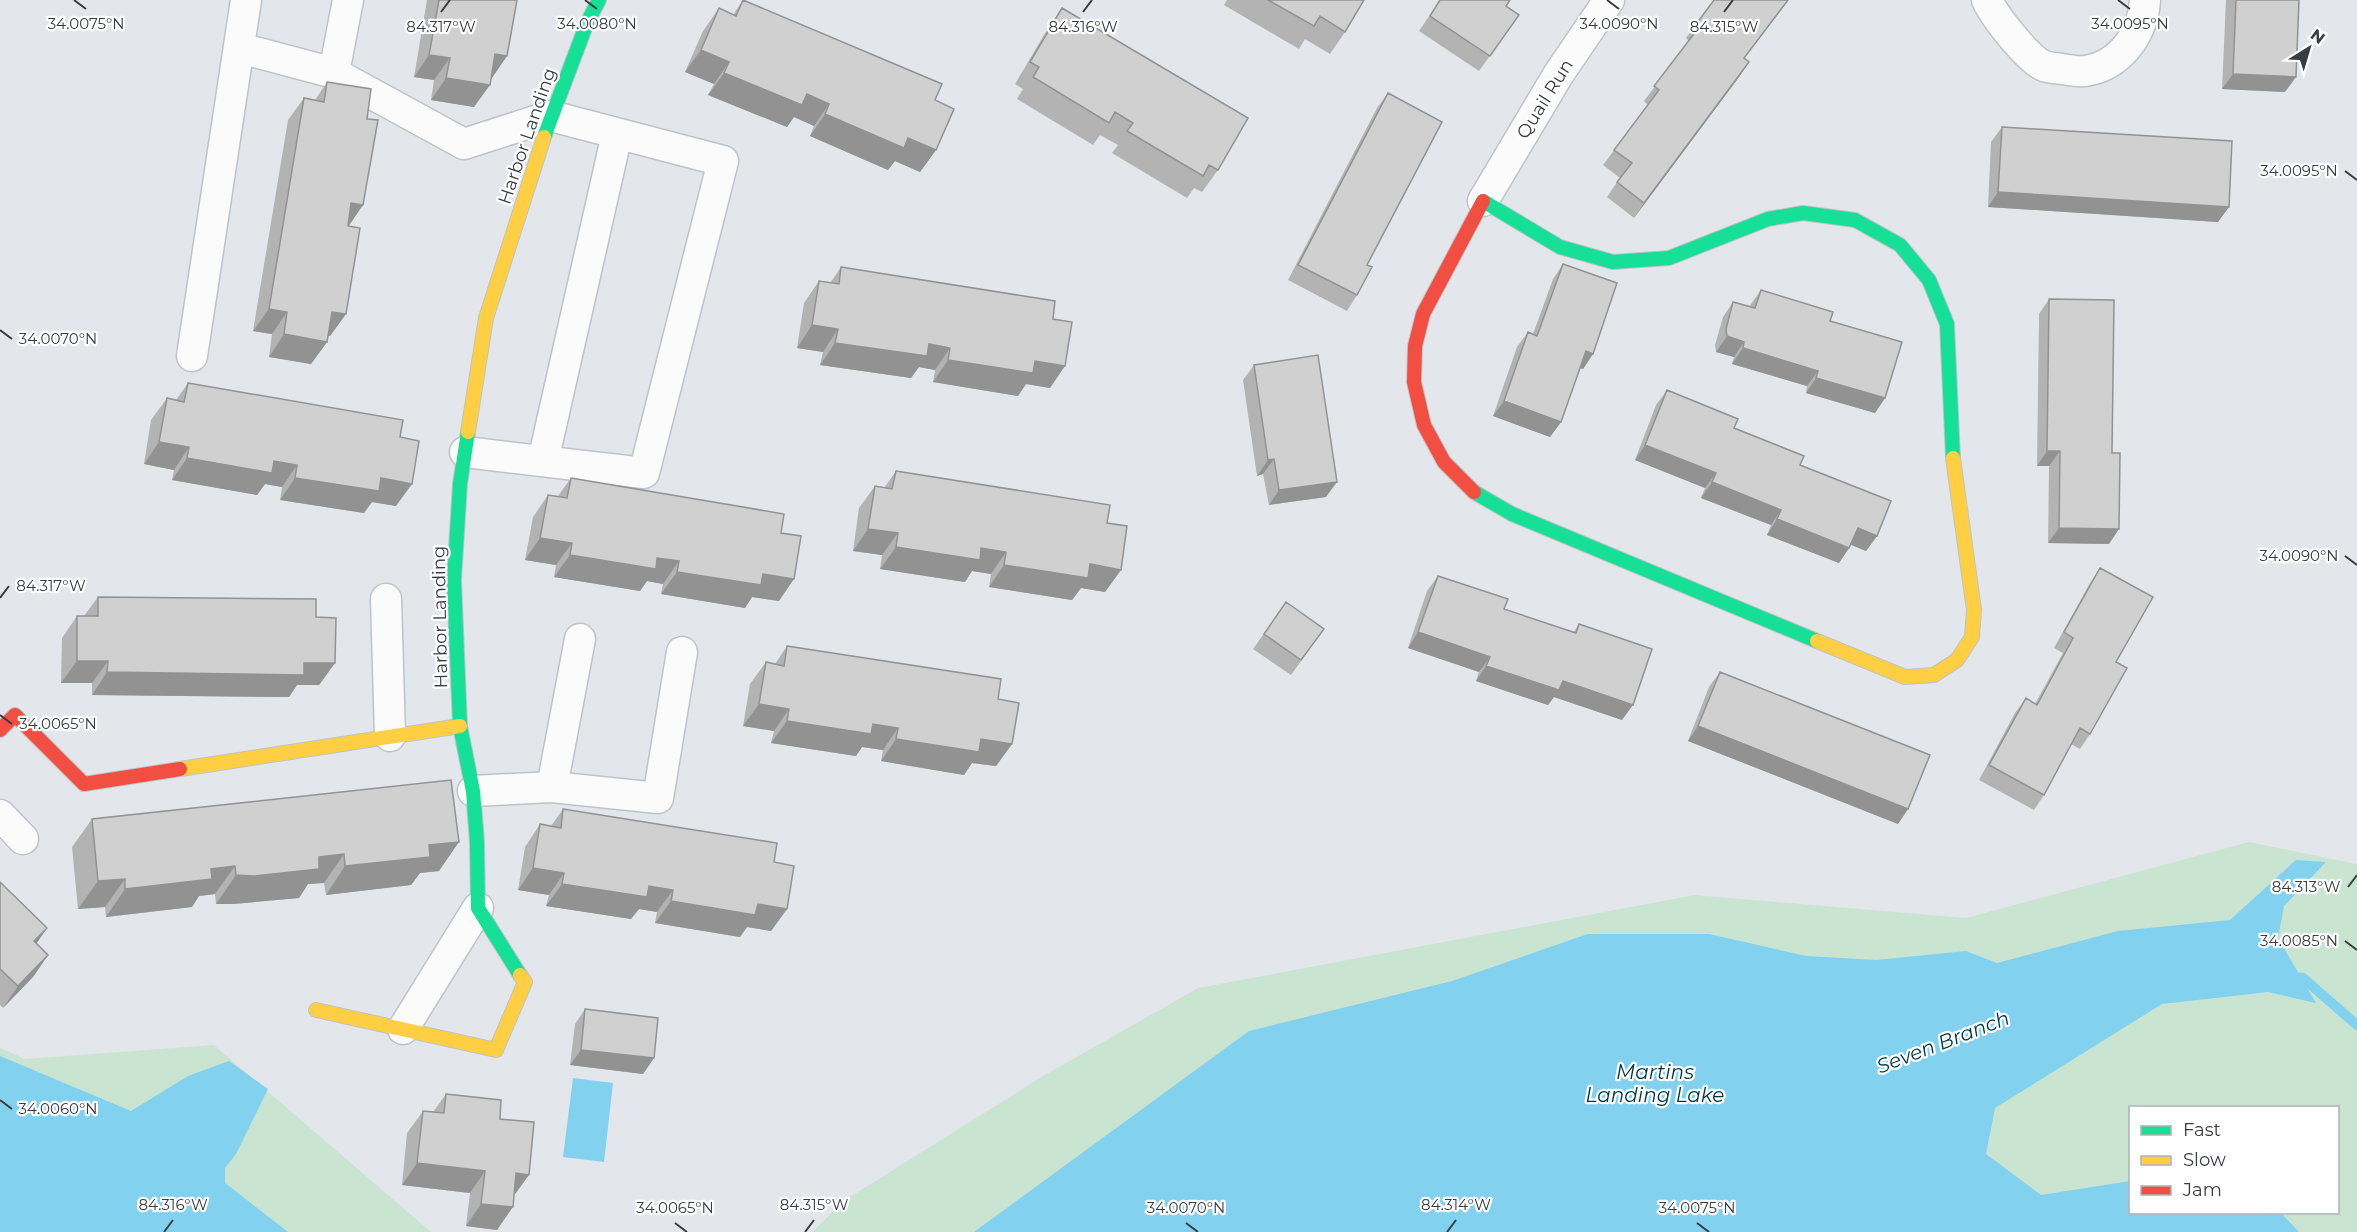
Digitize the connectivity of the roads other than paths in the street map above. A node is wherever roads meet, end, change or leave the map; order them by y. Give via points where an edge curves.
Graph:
1 (246, 0) edge
2 (348, 0) edge
3 (599, 0) edge
4 (1609, 0) edge
5 (1987, 0) edge
6 (2145, 0) edge
7 (240, 48) junction
8 (334, 73) junction
9 (551, 116) junction
10 (617, 134) junction
11 (1483, 201) junction
12 (192, 356) dead end
13 (465, 452) junction
14 (543, 461) junction
15 (386, 599) dead end
16 (580, 639) dead end
17 (682, 652) dead end
18 (460, 726) junction
19 (0, 730) edge
20 (390, 736) junction
21 (552, 788) junction
22 (473, 791) junction
23 (0, 815) edge
24 (23, 839) dead end
25 (478, 908) junction
26 (316, 1010) dead end
27 (404, 1029) junction

1 - 7 street
2 - 8 street
3 - 9 street, Harbor Landing
4 - 11 street, Quail Run via 1558,75
5 - 6 street via 2006,32 2043,66 2083,72 2104,66 2122,53 2139,31
7 - 8 street
7 - 12 street
8 - 9 street via 464,144
9 - 10 street
9 - 13 street, Harbor Landing via 486,318
10 - 14 street
10 - 14 street via 723,160 644,473
11 - 11 street via 1560,247 1613,262 1669,258 1768,219 1803,213 1855,220 1900,245 1929,280 1947,324 1952,450 1974,610 1972,637 1957,660 1934,675 1905,677 1512,514 1475,493 1444,462 1425,425 1414,382 1415,346 1423,314
13 - 14 street
13 - 18 street, Harbor Landing via 454,580
15 - 20 street
16 - 21 street
17 - 21 street via 658,798
18 - 20 street
18 - 22 street, Harbor Landing
19 - 20 street via 15,715 84,784
21 - 22 street
22 - 25 street, Harbor Landing
23 - 24 street
25 - 27 street
25 - 27 street via 525,982 496,1050
26 - 27 street

